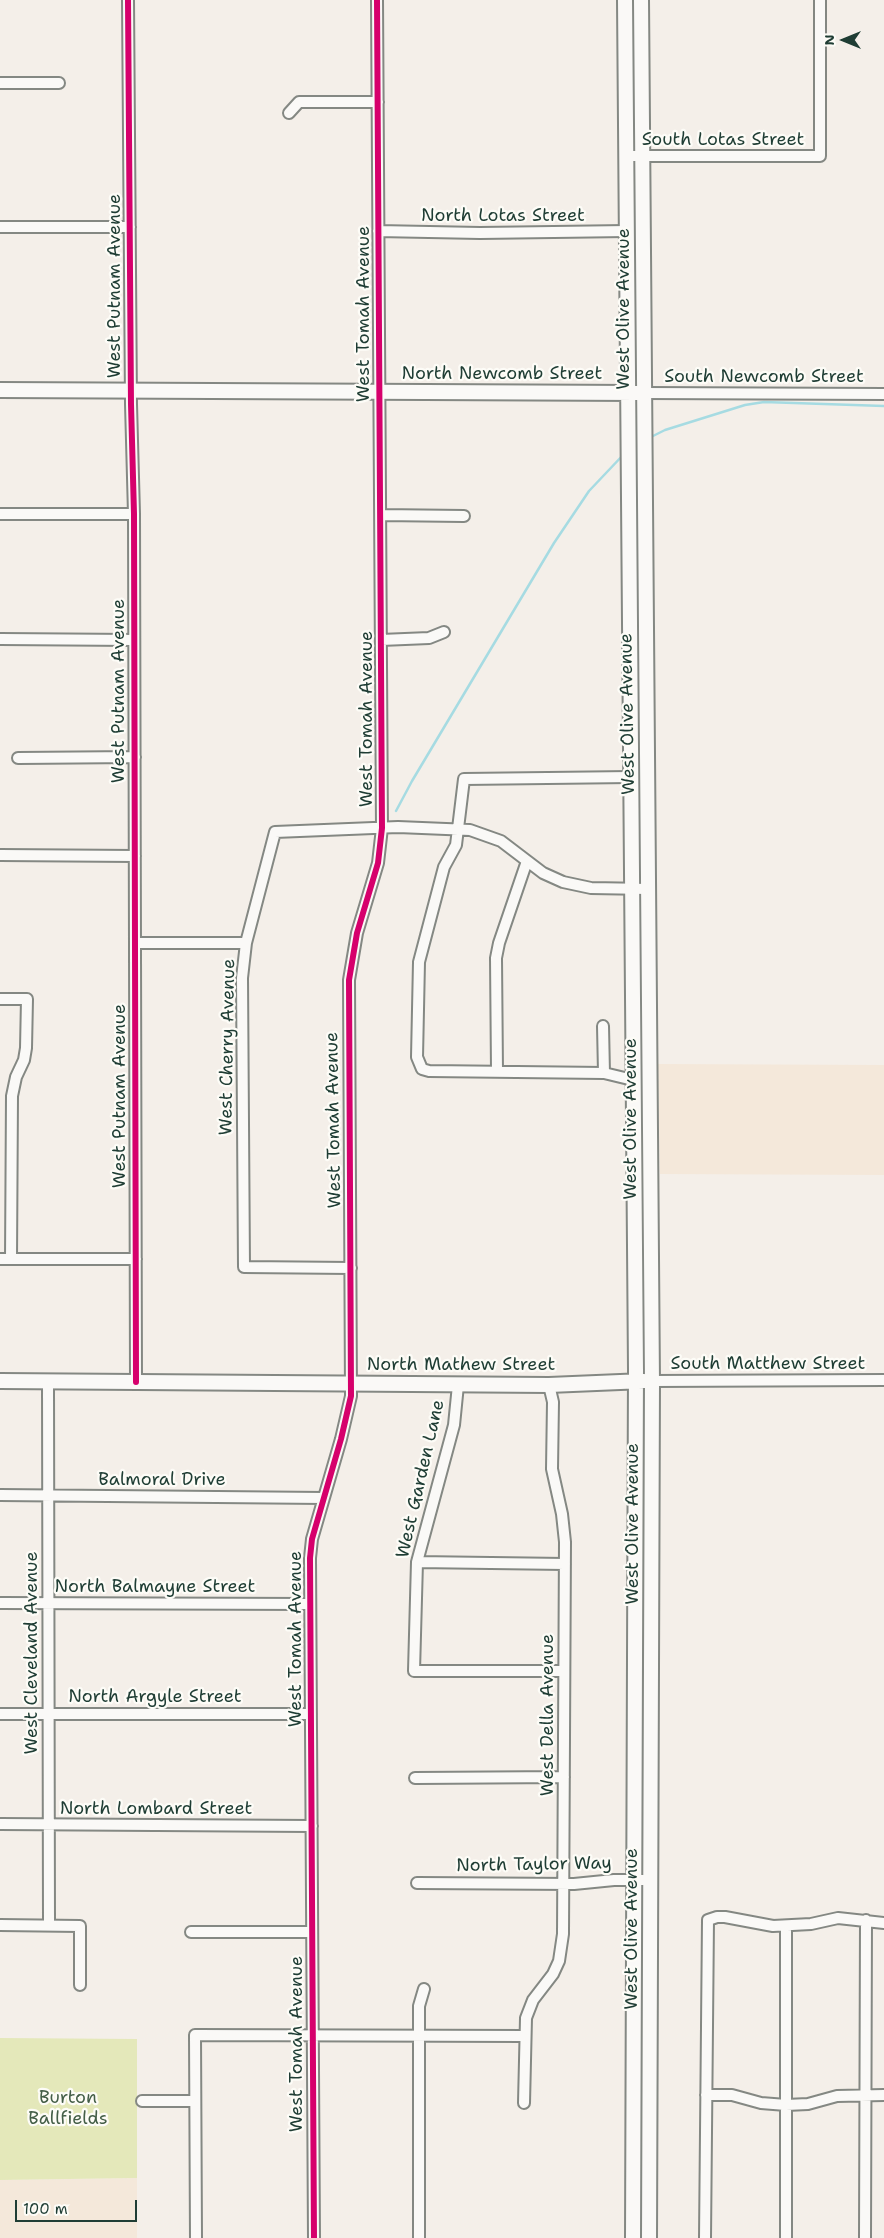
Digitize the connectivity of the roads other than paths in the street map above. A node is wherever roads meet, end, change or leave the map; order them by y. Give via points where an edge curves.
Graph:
1 (128, 0) edge
2 (377, 0) edge
3 (625, 0) edge
4 (641, 0) edge
5 (820, 0) edge
6 (0, 83) edge
7 (60, 83) dead end
8 (378, 102) junction
9 (289, 113) dead end
10 (626, 156) junction
11 (642, 156) junction
12 (0, 227) edge
13 (130, 227) junction
14 (378, 231) junction
15 (627, 231) junction
16 (0, 390) edge
17 (131, 390) junction
18 (380, 392) junction
19 (628, 393) junction
20 (644, 393) junction
21 (884, 394) edge
22 (0, 514) edge
23 (134, 514) junction
24 (380, 515) junction
25 (464, 516) dead end
26 (444, 632) dead end
27 (0, 639) edge
28 (134, 640) junction
29 (381, 640) junction
30 (135, 757) junction
31 (18, 758) dead end
32 (631, 776) junction
33 (382, 828) junction
34 (458, 829) junction
35 (0, 855) edge
36 (134, 856) junction
37 (527, 861) junction
38 (632, 889) junction
39 (648, 889) junction
40 (135, 943) junction
41 (246, 943) junction
42 (0, 999) edge
43 (603, 1026) dead end
44 (497, 1072) junction
45 (604, 1074) junction
46 (633, 1080) junction
47 (0, 1259) edge
48 (12, 1259) junction
49 (136, 1259) junction
50 (351, 1268) junction
51 (884, 1380) edge
52 (0, 1381) edge
53 (48, 1381) junction
54 (652, 1381) junction
55 (136, 1382) junction
56 (636, 1382) junction
57 (352, 1383) junction
58 (458, 1385) junction
59 (549, 1385) junction
60 (0, 1495) edge
61 (48, 1496) junction
62 (324, 1498) junction
63 (416, 1562) junction
64 (565, 1564) junction
65 (0, 1603) edge
66 (48, 1603) junction
67 (310, 1604) junction
68 (564, 1671) junction
69 (0, 1714) edge
70 (48, 1714) junction
71 (311, 1714) junction
72 (564, 1777) junction
73 (416, 1778) dead end
74 (0, 1824) edge
75 (48, 1824) junction
76 (312, 1826) junction
77 (634, 1880) junction
78 (651, 1880) junction
79 (417, 1883) dead end
80 (563, 1884) junction
81 (866, 1920) junction
82 (884, 1923) edge
83 (49, 1925) junction
84 (0, 1926) edge
85 (786, 1926) junction
86 (191, 1932) dead end
87 (312, 1932) junction
88 (80, 1986) dead end
89 (424, 1989) dead end
90 (312, 2036) junction
91 (419, 2036) junction
92 (524, 2036) junction
93 (865, 2094) junction
94 (706, 2095) junction
95 (884, 2095) edge
96 (142, 2101) dead end
97 (195, 2101) junction
98 (524, 2103) dead end
99 (786, 2105) junction
100 (196, 2238) edge
101 (314, 2238) edge
102 (419, 2238) edge
103 (633, 2238) edge
104 (649, 2238) edge
105 (705, 2238) edge
106 (786, 2238) edge
107 (865, 2238) edge

1 - 13 street, West Putnam Avenue
2 - 8 street, West Tomah Avenue
3 - 10 main road, West Olive Avenue
4 - 11 main road, West Olive Avenue
5 - 11 street, South Lotas Street via 820,156
6 - 7 street
8 - 9 street via 299,102
8 - 14 street, West Tomah Avenue
10 - 11 street, South Lotas Street
10 - 15 main road, West Olive Avenue
11 - 20 main road, West Olive Avenue
12 - 13 street
13 - 17 street, West Putnam Avenue
14 - 15 street, North Lotas Street
14 - 18 street, West Tomah Avenue
15 - 19 main road, West Olive Avenue
16 - 17 main road, North Newcomb Street
17 - 18 main road, North Newcomb Street
17 - 23 street, West Putnam Avenue
18 - 19 main road, North Newcomb Street
18 - 24 street, West Tomah Avenue
19 - 20 main road, North Newcomb Street
19 - 32 main road, West Olive Avenue
20 - 21 street, South Newcomb Street
20 - 39 main road, West Olive Avenue
22 - 23 street
23 - 28 street, West Putnam Avenue
24 - 25 street
24 - 29 street, West Tomah Avenue
26 - 29 street via 429,638
27 - 28 street
28 - 30 street, West Putnam Avenue
29 - 33 street, West Tomah Avenue
30 - 31 street
30 - 36 street, West Putnam Avenue
32 - 34 street via 464,779
32 - 38 main road, West Olive Avenue
33 - 34 street
33 - 41 street, West Cherry Avenue via 275,832
33 - 50 street, West Tomah Avenue via 378,863 354,948 349,980
34 - 37 street via 494,837
34 - 44 street via 420,954 417,1057 422,1069 429,1071
35 - 36 street
36 - 40 street, West Putnam Avenue
37 - 38 street via 549,876 574,886
37 - 44 street via 496,958
38 - 39 street
38 - 46 main road, West Olive Avenue
39 - 54 main road, West Olive Avenue
40 - 41 street
40 - 49 street, West Putnam Avenue
41 - 50 street, West Cherry Avenue via 241,989 244,1267
42 - 48 street via 27,999 26,1048 12,1096
43 - 45 street
44 - 45 street
45 - 46 street
46 - 56 main road, West Olive Avenue
47 - 48 street
48 - 49 street
49 - 55 street, West Putnam Avenue
50 - 57 street, West Tomah Avenue
51 - 54 street, South Matthew Street
52 - 53 main road, North Mathew Street
53 - 55 main road, North Mathew Street
53 - 61 street, West Cleveland Avenue
54 - 56 main road, North Mathew Street
54 - 78 main road, West Olive Avenue
55 - 57 main road, North Mathew Street
56 - 59 main road, North Mathew Street
56 - 77 main road, West Olive Avenue
57 - 58 main road, North Mathew Street
57 - 62 street, West Tomah Avenue via 347,1416
58 - 59 main road, North Mathew Street
58 - 63 street, West Garden Lane via 454,1425
59 - 64 street, West Della Avenue via 553,1402 552,1470 562,1514
60 - 61 street, Balmoral Drive
61 - 62 street, Balmoral Drive
61 - 66 street, West Cleveland Avenue
62 - 67 street, West Tomah Avenue via 311,1548
63 - 64 street
63 - 68 street, West Garden Lane via 414,1671
64 - 68 street, West Della Avenue
65 - 66 street, North Balmayne Street
66 - 67 street, North Balmayne Street
66 - 70 street, West Cleveland Avenue
67 - 71 street, West Tomah Avenue
68 - 72 street, West Della Avenue
69 - 70 street, North Argyle Street
70 - 71 street, North Argyle Street
70 - 75 street, West Cleveland Avenue
71 - 76 street, West Tomah Avenue
72 - 73 street
72 - 80 street, West Della Avenue
74 - 75 street, North Lombard Street
75 - 76 street, North Lombard Street
75 - 83 street, West Cleveland Avenue
76 - 87 street, West Tomah Avenue
77 - 78 street, North Taylor Way
77 - 80 street, North Taylor Way
77 - 103 main road, West Olive Avenue
78 - 104 main road, West Olive Avenue
79 - 80 street, North Taylor Way
80 - 92 street, West Della Avenue via 561,1954 553,1974 529,2008
81 - 82 street
81 - 85 street via 838,1918
81 - 93 street
83 - 84 street
83 - 88 street via 80,1926
85 - 94 street via 725,1917 708,1920
85 - 99 street
86 - 87 street
87 - 90 street, West Tomah Avenue
89 - 91 street via 419,2006
90 - 91 street
90 - 97 street via 195,2035
90 - 101 street, West Tomah Avenue
91 - 92 street
91 - 102 street
92 - 98 street, West Della Avenue
93 - 95 street
93 - 99 street
93 - 107 street
94 - 99 street via 732,2095 761,2103
94 - 105 street
96 - 97 street
97 - 100 street
99 - 106 street

